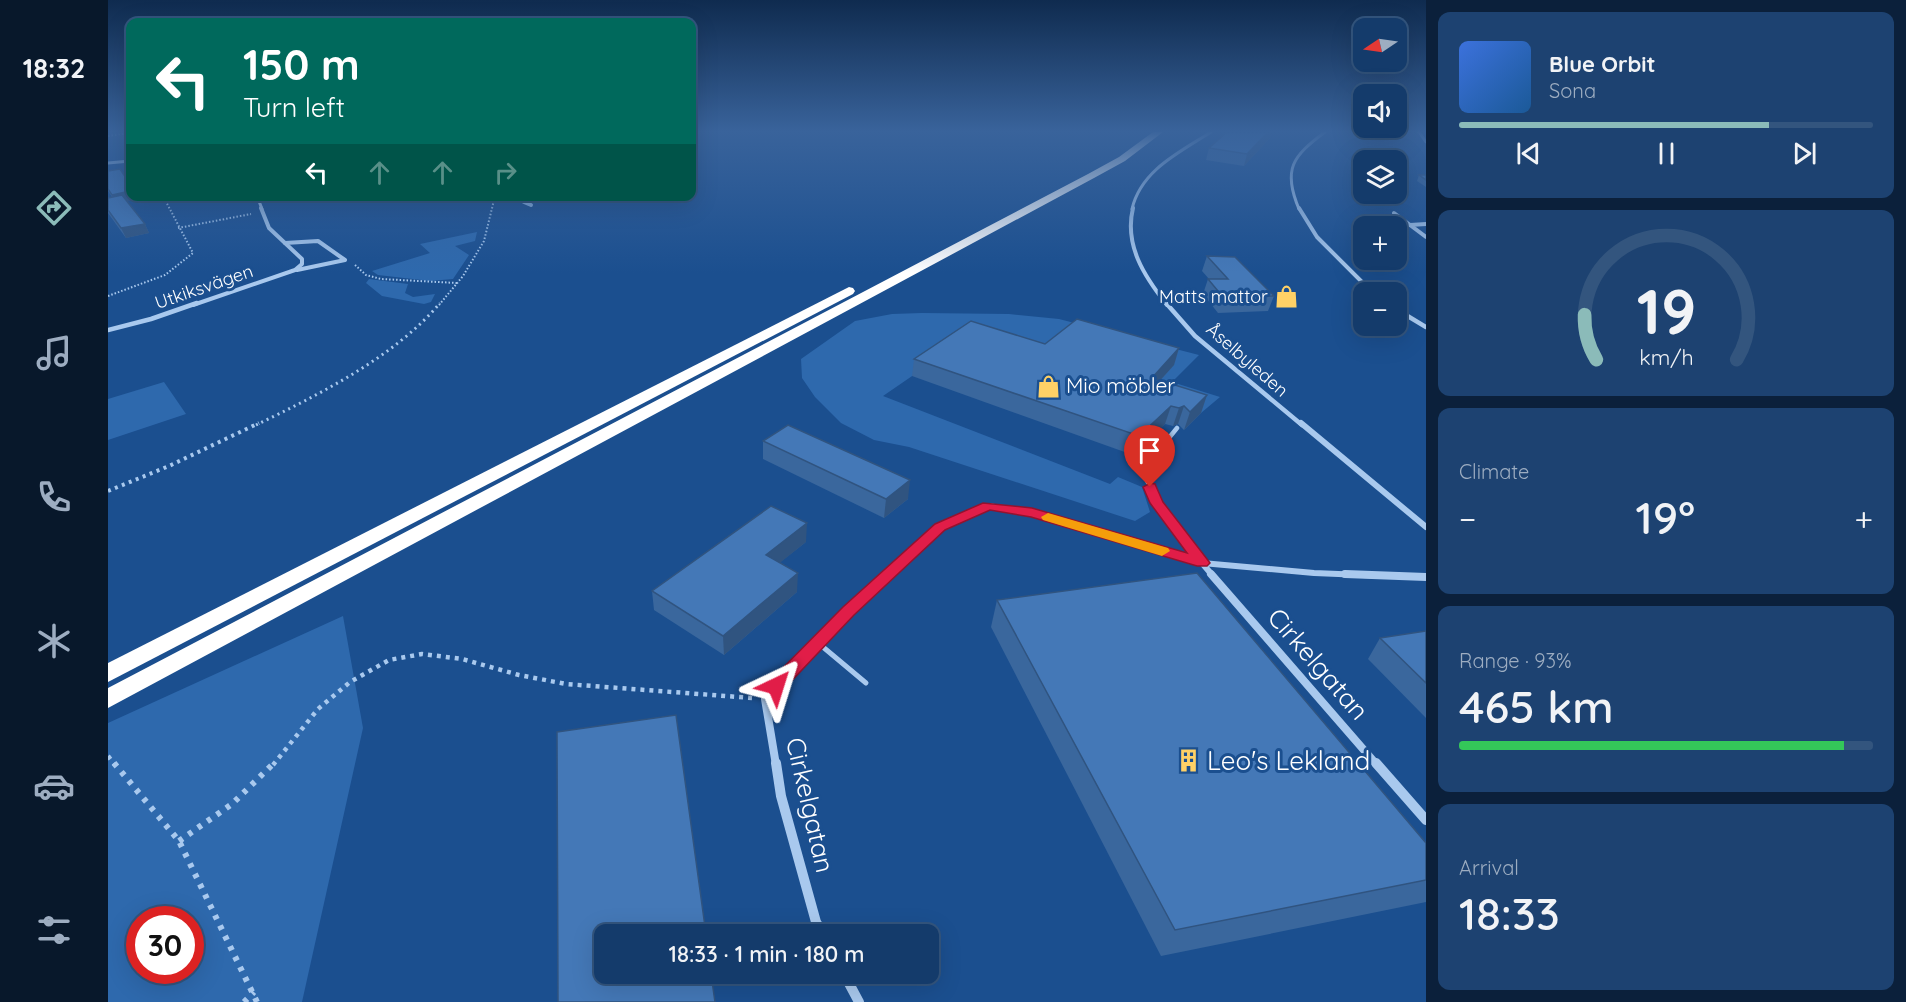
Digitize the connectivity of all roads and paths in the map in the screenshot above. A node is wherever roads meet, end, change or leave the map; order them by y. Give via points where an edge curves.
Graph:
1 (1066, 179) edge
2 (1085, 179) edge
3 (1148, 179) edge
4 (1291, 179) edge
5 (165, 201) edge
6 (259, 201) edge
7 (494, 201) edge
8 (264, 212) junction
9 (1394, 213) dead end
10 (1426, 224) edge
11 (1409, 225) junction
12 (178, 228) junction
13 (1426, 237) edge
14 (285, 243) junction
15 (345, 260) junction
16 (295, 270) junction
17 (1361, 282) edge
18 (458, 283) junction
19 (108, 296) edge
20 (1407, 315) edge
21 (1425, 326) edge
22 (108, 330) edge
23 (1177, 428) dead end
24 (108, 491) edge
25 (1426, 527) edge
26 (1202, 563) junction
27 (1426, 577) edge
28 (817, 642) junction
29 (108, 673) edge
30 (866, 683) dead end
31 (108, 699) edge
32 (765, 699) junction
33 (108, 756) edge
34 (1426, 820) edge
35 (179, 842) junction
36 (817, 924) edge
37 (849, 984) edge
38 (254, 992) junction
39 (244, 1002) edge
40 (257, 1002) edge
41 (859, 1002) edge

1 - 29 highway
2 - 31 highway
3 - 25 street, Åselbyleden via 1140,186 1129,214 1131,241 1145,277 1169,308 1245,379
4 - 17 street via 1298,210 1323,246
5 - 12 path
6 - 8 street
7 - 18 path via 485,239
8 - 12 path
8 - 14 street via 269,228
9 - 11 street
10 - 11 street
11 - 13 street
12 - 19 path via 193,254 187,260 142,286
14 - 15 street via 318,239
14 - 16 street via 302,258 302,264
15 - 16 street, Utkiksvägen
15 - 18 path via 352,261 366,275 381,279
16 - 22 street, Utkiksvägen
18 - 24 path via 426,319 369,362 308,399 144,478
20 - 21 street
23 - 26 lane via 1143,470 1156,503
26 - 27 street, Cirkelgatan
26 - 28 street, Cirkelgatan via 1032,513 988,506 940,527
26 - 34 street, Cirkelgatan
28 - 30 lane
28 - 32 street, Cirkelgatan
32 - 35 path via 566,684 462,659 422,654 388,660 350,682 318,709 277,760 232,804
32 - 36 street, Cirkelgatan via 780,796
33 - 35 path
35 - 38 path
37 - 41 street
38 - 39 path
38 - 40 path

